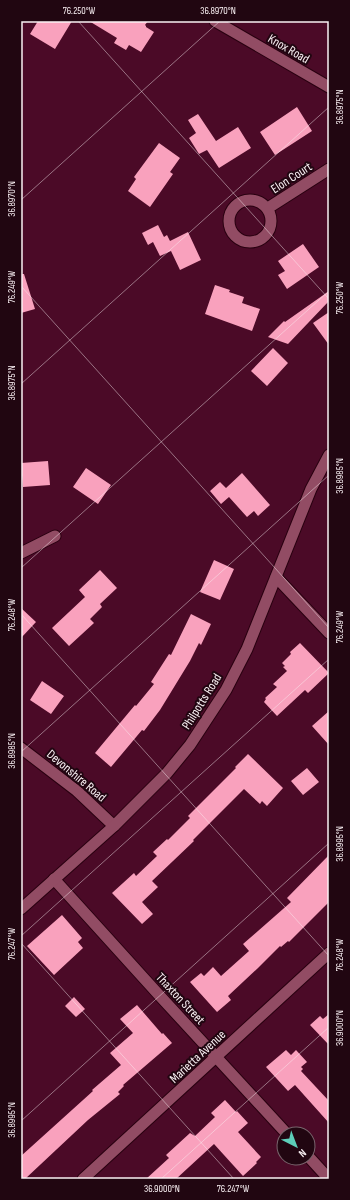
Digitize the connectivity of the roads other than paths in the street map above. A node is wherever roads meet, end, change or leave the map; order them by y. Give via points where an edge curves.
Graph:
1 (215, 21) edge
2 (329, 87) edge
3 (329, 169) edge
4 (268, 208) dead end
5 (329, 455) edge
6 (55, 536) dead end
7 (21, 553) edge
8 (276, 577) junction
9 (329, 633) edge
10 (21, 748) edge
11 (114, 826) junction
12 (54, 879) junction
13 (21, 909) edge
14 (329, 953) edge
15 (216, 1057) junction
16 (280, 1126) edge
17 (316, 1165) edge
18 (83, 1179) edge
19 (329, 1179) edge

1 - 2 street, Knox Road
3 - 4 street, Elon Court
5 - 8 street, Philpotts Road via 311,489
6 - 7 street
8 - 9 street
8 - 11 street, Philpotts Road via 247,649 226,690 190,745 167,773
10 - 11 street, Devonshire Road via 77,791
11 - 12 street, Philpotts Road
12 - 13 street, Philpotts Road
12 - 15 street, Thaxton Street
14 - 15 street, Marietta Avenue
15 - 16 street, Thaxton Street
15 - 18 street, Marietta Avenue
17 - 19 street

